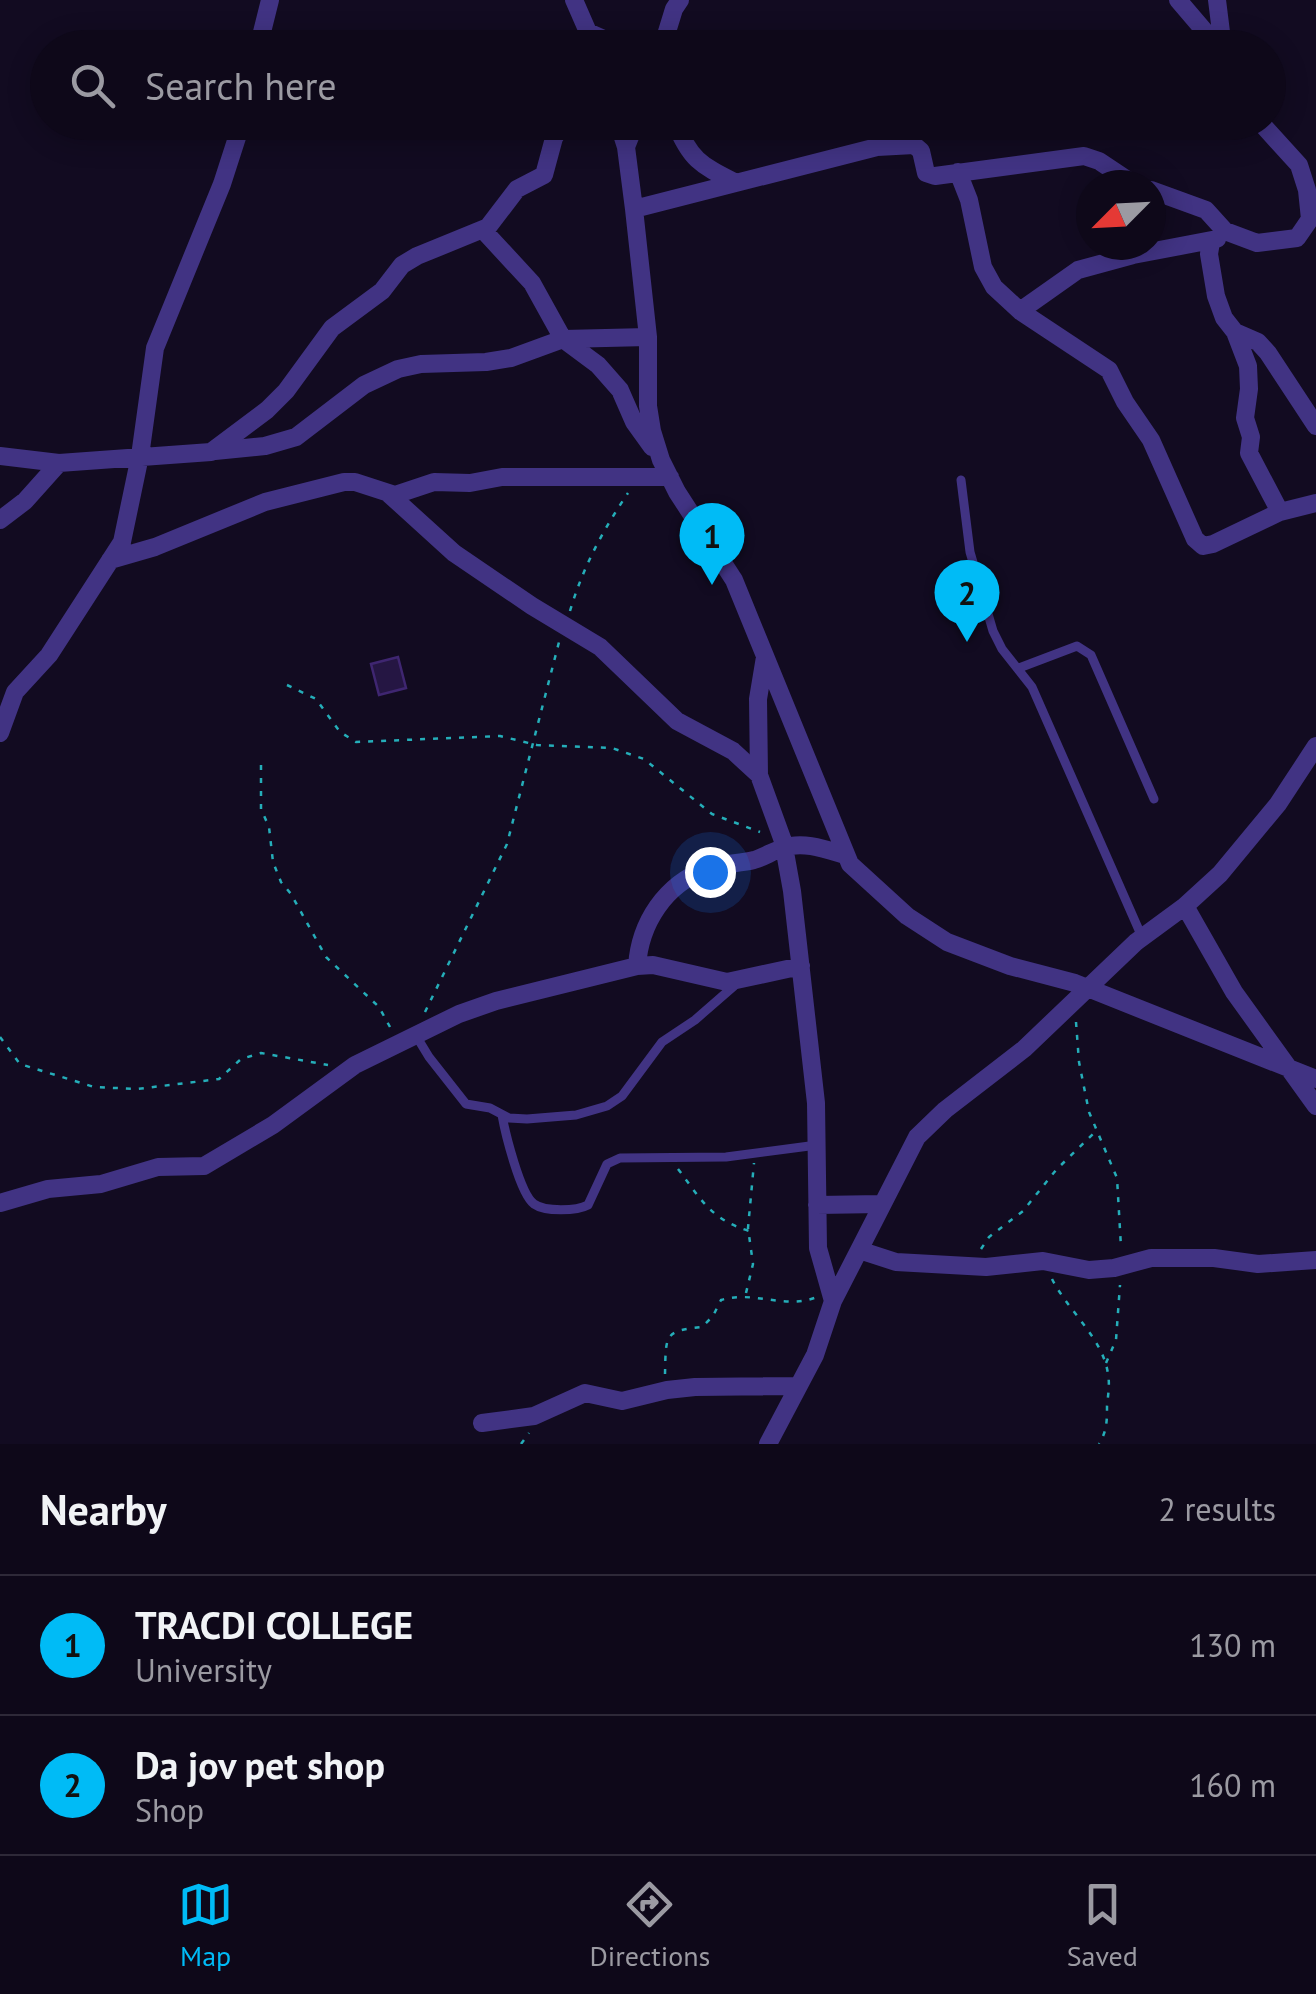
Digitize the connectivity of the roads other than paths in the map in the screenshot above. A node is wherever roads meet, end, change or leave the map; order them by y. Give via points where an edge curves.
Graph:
1 (270, 0) edge
2 (574, 0) edge
3 (680, 0) edge
4 (1178, 0) edge
5 (1217, 0) edge
6 (262, 30) edge
7 (588, 30) edge
8 (668, 30) edge
9 (1205, 30) edge
10 (1220, 30) edge
11 (236, 140) edge
12 (553, 140) edge
13 (624, 140) edge
14 (629, 140) edge
15 (682, 140) edge
16 (1276, 140) edge
17 (626, 147) junction
18 (1112, 170) edge
19 (958, 172) junction
20 (736, 182) junction
21 (1312, 188) edge
22 (1166, 195) edge
23 (634, 209) junction
24 (483, 230) junction
25 (1218, 236) junction
26 (1020, 311) junction
27 (1236, 332) junction
28 (648, 336) junction
29 (563, 339) junction
30 (1316, 426) edge
31 (211, 452) junction
32 (0, 456) edge
33 (140, 456) junction
34 (59, 463) junction
35 (665, 468) junction
36 (961, 480) dead end
37 (389, 494) junction
38 (1316, 503) edge
39 (1280, 512) junction
40 (0, 520) edge
41 (110, 560) junction
42 (765, 657) junction
43 (1019, 668) junction
44 (0, 733) edge
45 (1316, 746) edge
46 (760, 776) junction
47 (1154, 799) dead end
48 (784, 844) junction
49 (844, 856) junction
50 (1185, 906) junction
51 (1142, 937) junction
52 (638, 966) junction
53 (802, 966) junction
54 (740, 981) junction
55 (1081, 994) junction
56 (414, 1035) junction
57 (1286, 1066) junction
58 (1316, 1080) edge
59 (1316, 1106) edge
60 (502, 1115) junction
61 (817, 1145) junction
62 (0, 1203) edge
63 (881, 1204) junction
64 (817, 1205) junction
65 (859, 1250) junction
66 (1316, 1260) edge
67 (832, 1295) junction
68 (798, 1386) junction
69 (482, 1424) dead end
70 (768, 1444) edge

1 - 6 street
2 - 7 street
3 - 8 street
4 - 9 street
5 - 10 street
11 - 33 street via 156,348
12 - 24 street via 544,175 517,190
13 - 17 street
14 - 17 street
15 - 20 street via 695,160
16 - 21 street
17 - 23 street
18 - 19 street via 1084,156
19 - 20 street via 926,173 914,145 876,147
19 - 26 street via 983,267
20 - 23 street
21 - 25 street via 1310,219 1297,238 1257,243
22 - 25 street via 1206,210
23 - 28 street
24 - 29 street via 532,282
24 - 31 street via 402,265 382,291 332,328 276,400
25 - 26 street via 1078,270
25 - 27 street via 1209,254 1216,296
26 - 39 street via 1109,370 1203,546
27 - 30 street via 1268,353
27 - 39 street via 1250,377 1249,452
28 - 29 street
28 - 35 street via 648,406
29 - 31 street via 511,358 398,369 364,385 296,437
29 - 35 street via 620,390
31 - 33 street
32 - 34 street
33 - 34 street
33 - 41 street via 128,524
34 - 40 street
35 - 37 street via 642,476 434,482
35 - 42 street via 734,580
36 - 43 lane via 984,601 1002,648
37 - 41 street via 356,482 328,485
37 - 46 street via 454,553 613,658 677,721 733,751
38 - 39 street
41 - 44 street via 49,655 15,692
42 - 46 street via 758,699
42 - 49 street
43 - 47 lane via 1084,648
43 - 51 lane
45 - 50 street via 1278,804
46 - 48 street
48 - 49 street
48 - 52 street via 684,883 650,914
48 - 53 street
49 - 55 street via 938,938
50 - 51 street
50 - 57 street
51 - 55 street
52 - 54 street
52 - 56 street via 496,1001
53 - 54 street
53 - 61 street
54 - 60 lane via 662,1042 613,1104 576,1115
55 - 57 street
55 - 63 street via 922,1130
56 - 60 lane via 461,1100
56 - 62 street via 355,1065 204,1166 158,1166
57 - 58 street
57 - 59 street
60 - 61 lane via 509,1150 538,1206 585,1208 612,1160
61 - 64 street
63 - 64 street
63 - 65 street
64 - 67 street via 818,1248
65 - 66 street via 896,1262 1000,1267 1043,1261 1089,1270 1151,1258
65 - 67 street
67 - 68 street
68 - 69 street via 667,1390 622,1402 584,1394 526,1418
68 - 70 street

